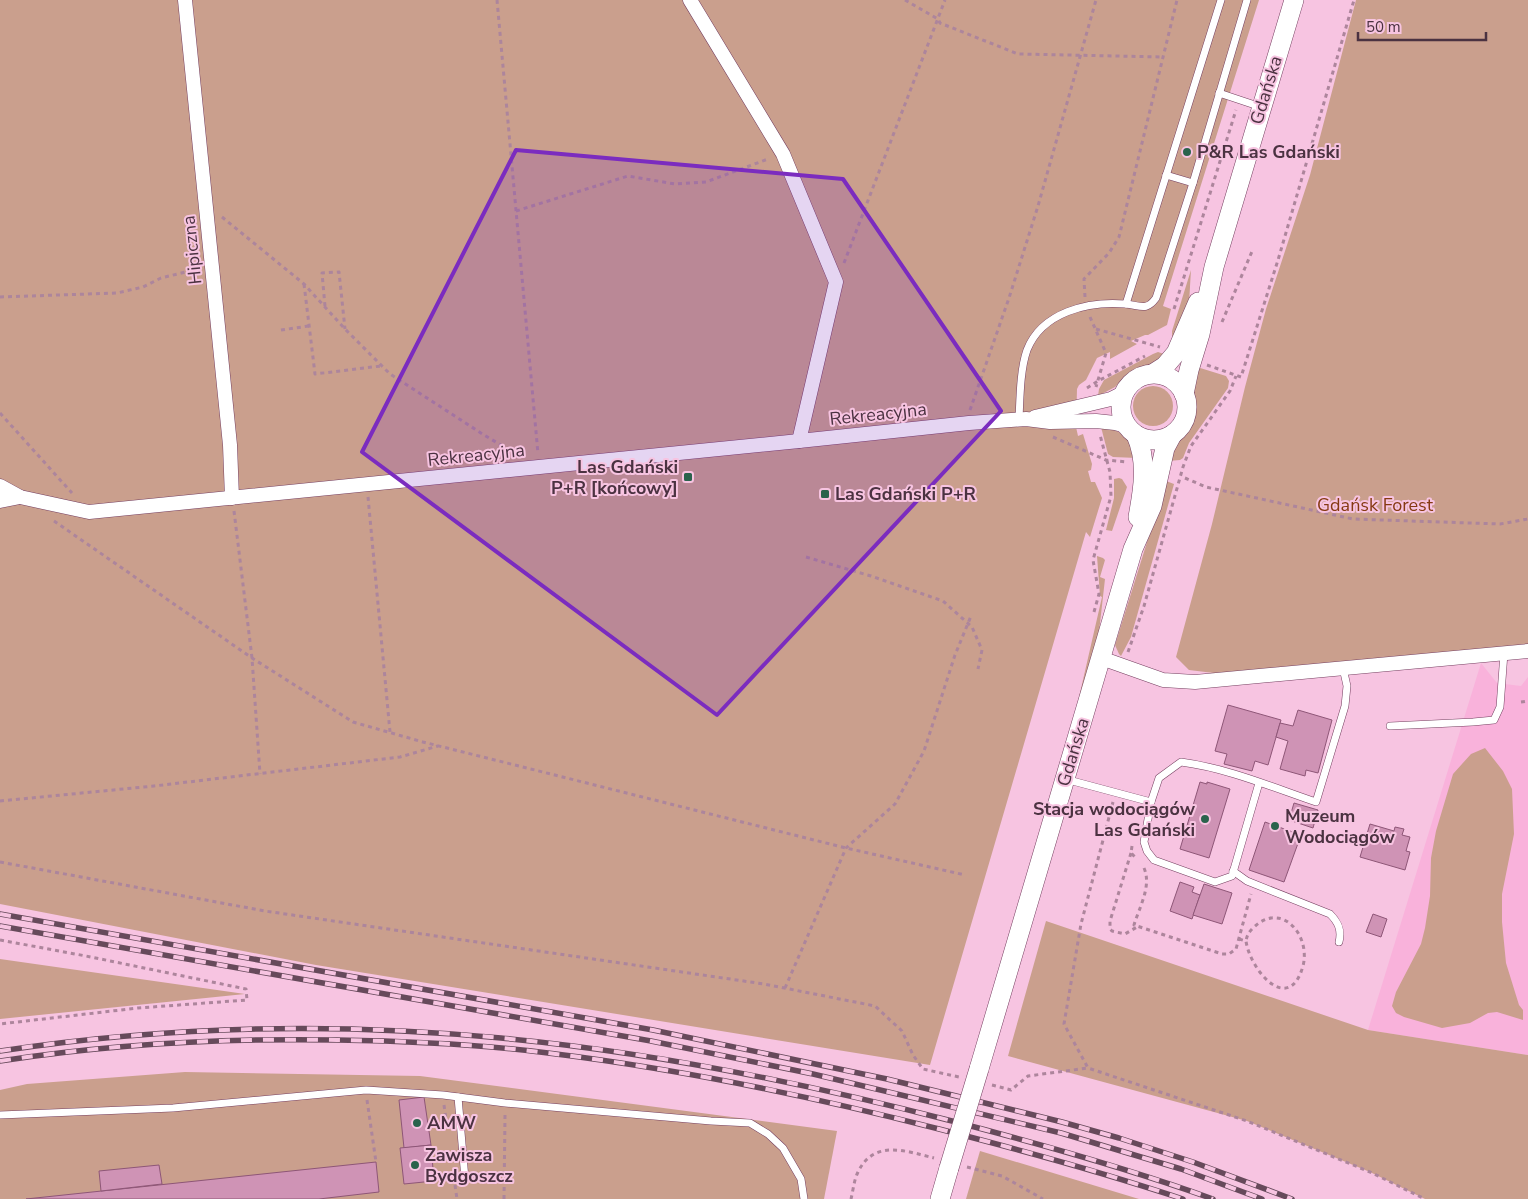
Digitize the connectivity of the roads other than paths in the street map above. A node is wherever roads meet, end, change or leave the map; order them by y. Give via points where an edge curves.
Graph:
1 (185, 0) edge
2 (690, 0) edge
3 (1221, 0) edge
4 (1247, 0) edge
5 (1294, 0) edge
6 (1219, 93) junction
7 (1261, 107) junction
8 (1166, 175) junction
9 (1192, 183) junction
10 (1214, 267) junction
11 (1126, 304) junction
12 (1154, 373) junction
13 (1123, 393) junction
14 (1184, 394) junction
15 (1023, 420) junction
16 (1131, 431) junction
17 (1172, 434) junction
18 (799, 441) junction
19 (0, 486) edge
20 (20, 497) junction
21 (232, 498) junction
22 (0, 501) edge
23 (1133, 549) junction
24 (1528, 651) edge
25 (1504, 653) junction
26 (1101, 658) junction
27 (1343, 668) junction
28 (1390, 726) dead end
29 (1065, 778) junction
30 (1259, 783) junction
31 (1151, 802) junction
32 (1233, 871) junction
33 (1339, 942) dead end
34 (458, 1097) junction
35 (0, 1115) edge
36 (465, 1179) dead end
37 (804, 1199) edge
38 (940, 1199) edge

1 - 21 street, Hipiczna via 230,445
2 - 18 street via 783,154 836,282
3 - 8 lane
4 - 6 lane
5 - 7 main road, Gdańska
6 - 7 lane
6 - 9 lane
7 - 10 main road, Gdańska
8 - 9 lane
8 - 11 lane
9 - 11 lane via 1156,298 1144,307
10 - 12 main road, Gdańska via 1176,353
10 - 14 main road, Gdańska
11 - 15 lane via 1074,309 1055,317 1035,336 1024,364
12 - 13 main road via 1136,378
12 - 14 main road via 1172,379
13 - 15 street, Rekreacyjna via 1111,399
13 - 16 main road via 1120,410
14 - 17 main road via 1186,416
15 - 16 street, Rekreacyjna via 1096,421 1115,423
15 - 18 street, Rekreacyjna
16 - 17 main road via 1154,440
16 - 23 main road, Gdańska via 1142,447 1144,464
17 - 23 main road, Gdańska via 1165,448 1152,506
18 - 21 street, Rekreacyjna
19 - 20 street, Rekreacyjna
20 - 21 street, Rekreacyjna via 89,512
20 - 22 street, Rekreacyjna
23 - 26 main road, Gdańska
24 - 25 street
25 - 27 street
25 - 28 lane via 1500,707 1494,720
26 - 27 street via 1163,680 1195,682
26 - 29 main road, Gdańska
27 - 30 lane via 1347,686 1345,706 1316,802
29 - 31 lane
29 - 38 main road, Gdańska, bridge
30 - 31 lane via 1204,765 1181,762 1159,778
30 - 32 lane
31 - 32 lane via 1144,842 1154,860 1215,882 1232,876
32 - 33 lane via 1247,881 1330,914 1338,922
34 - 35 lane via 366,1090 174,1108
34 - 36 lane
34 - 37 lane via 750,1123 783,1148 801,1179

